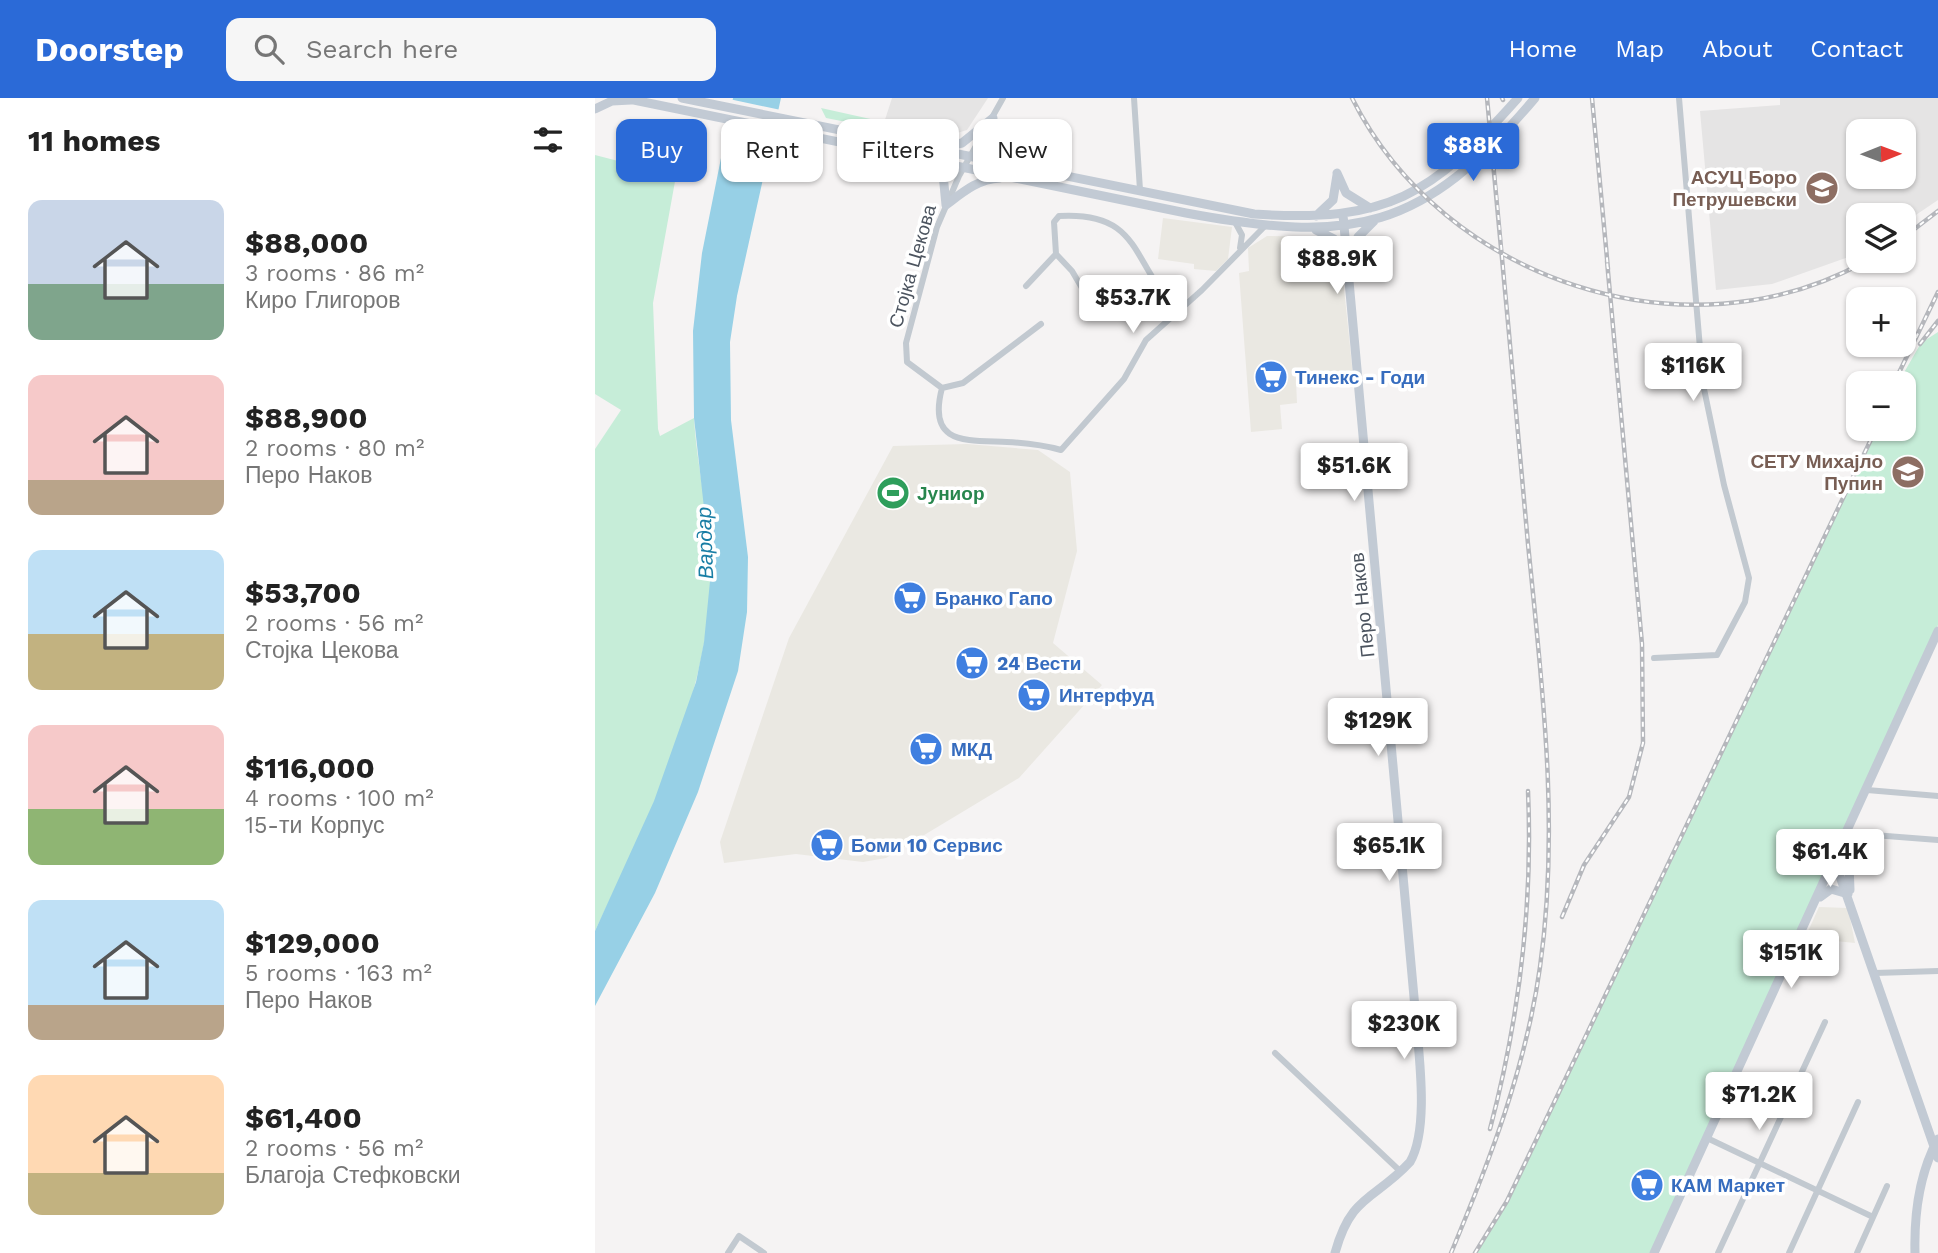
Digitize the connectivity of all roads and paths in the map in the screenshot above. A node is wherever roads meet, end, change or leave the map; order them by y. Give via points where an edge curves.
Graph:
1 (684, 98) edge
2 (1003, 98) edge
3 (1134, 98) edge
4 (1518, 98) edge
5 (1535, 98) edge
6 (1679, 98) edge
7 (628, 99) edge
8 (595, 109) edge
9 (993, 118) junction
10 (837, 130) edge
11 (837, 141) edge
12 (959, 144) edge
13 (959, 154) edge
14 (971, 156) junction
15 (959, 167) edge
16 (964, 168) junction
17 (973, 170) edge
18 (1072, 177) edge
19 (944, 182) edge
20 (981, 182) edge
21 (1038, 182) edge
22 (1140, 190) junction
23 (946, 205) junction
24 (1372, 209) junction
25 (1343, 215) junction
26 (1314, 217) junction
27 (1378, 218) junction
28 (1235, 222) junction
29 (1344, 226) junction
30 (1265, 227) junction
31 (1315, 229) junction
32 (1239, 250) junction
33 (1056, 254) junction
34 (1350, 271) junction
35 (1026, 286) dead end
36 (1095, 310) dead end
37 (1180, 311) junction
38 (1041, 324) dead end
39 (942, 388) junction
40 (1938, 631) edge
41 (1654, 658) dead end
42 (1867, 790) junction
43 (1938, 796) edge
44 (1848, 833) junction
45 (1938, 840) edge
46 (1835, 862) junction
47 (1847, 869) junction
48 (1848, 894) junction
49 (1817, 900) junction
50 (1852, 905) junction
51 (1938, 971) edge
52 (1875, 974) junction
53 (1825, 1022) dead end
54 (1275, 1053) dead end
55 (1859, 1102) dead end
56 (1707, 1138) junction
57 (1938, 1139) edge
58 (1935, 1153) edge
59 (1760, 1163) junction
60 (1400, 1171) junction
61 (1887, 1186) dead end
62 (1817, 1190) junction
63 (1874, 1217) junction
64 (728, 1253) edge
65 (764, 1253) edge
66 (1335, 1253) edge
67 (1654, 1253) edge
68 (1718, 1253) edge
69 (1789, 1253) edge
70 (1857, 1253) edge
71 (1915, 1253) edge

1 - 10 street
2 - 9 street, Стојка Цекова
3 - 22 street
4 - 24 street via 1434,181
5 - 27 street via 1450,184 1417,205
6 - 41 street via 1703,384 1749,589 1717,655
7 - 8 street
7 - 11 street
9 - 12 street
9 - 14 street, Стојка Цекова
13 - 14 street
14 - 16 street, Стојка Цекова
15 - 16 street
16 - 17 street
16 - 23 street, Стојка Цекова
18 - 22 street
19 - 23 street
20 - 23 street
21 - 28 street
22 - 26 street via 1254,214
23 - 39 street, Стојка Цекова via 922,278 905,353 907,362
24 - 25 street
24 - 26 street via 1351,199 1337,173 1333,200
25 - 26 street
25 - 29 street, Перо Наков
27 - 29 street
27 - 34 street via 1357,237
28 - 30 street
28 - 32 street via 1242,235
29 - 31 street
29 - 34 street, Перо Наков
30 - 31 street
30 - 32 street
31 - 34 street via 1339,243
32 - 37 street
33 - 35 street
33 - 36 street
33 - 37 street via 1056,217 1109,221 1134,246 1166,299
34 - 60 street, Перо Наков via 1419,1051 1418,1143 1410,1162
37 - 39 street via 1146,340 1123,379 1061,450 1034,444 978,443 949,435 937,408
38 - 39 street via 963,383
40 - 42 street
42 - 43 street
42 - 44 street
44 - 45 street
44 - 46 street
44 - 47 street
46 - 47 street
46 - 48 street
46 - 49 street
47 - 50 street
48 - 49 street via 1831,889
48 - 50 street
49 - 56 street
50 - 52 street
51 - 52 street
52 - 58 street
53 - 59 street
54 - 60 street
55 - 62 street
56 - 59 street
56 - 67 street
57 - 58 street
58 - 71 street via 1918,1199
59 - 62 street
59 - 68 street
60 - 66 street, Перо Наков via 1357,1206
61 - 63 street
62 - 63 street
62 - 69 street
63 - 70 street
64 - 65 street via 739,1236

